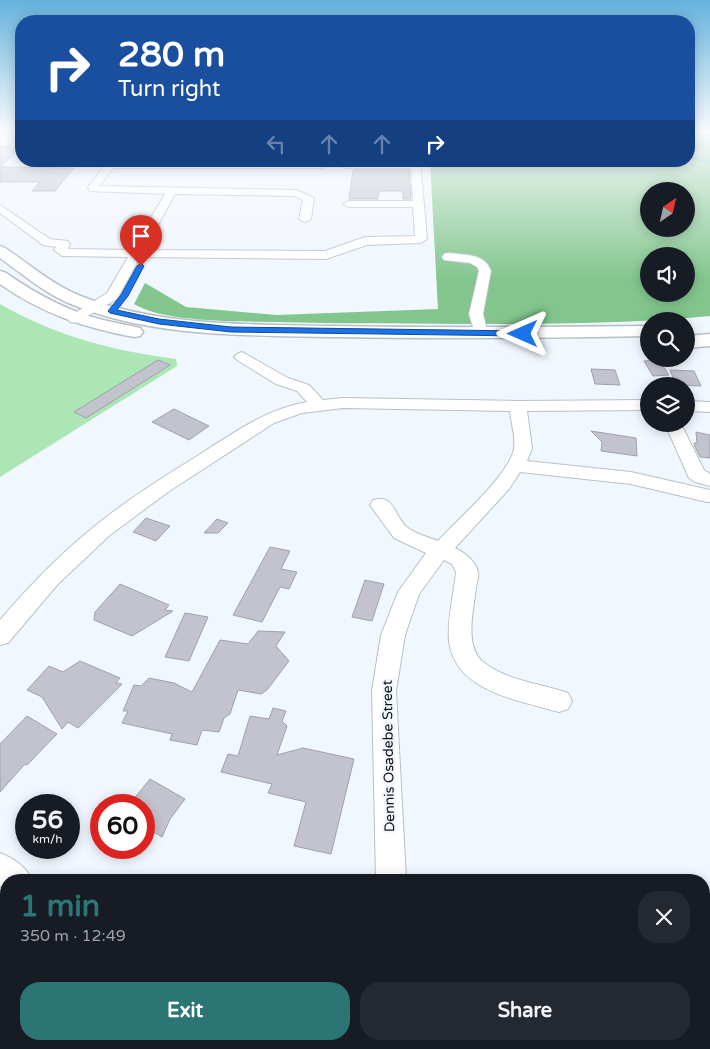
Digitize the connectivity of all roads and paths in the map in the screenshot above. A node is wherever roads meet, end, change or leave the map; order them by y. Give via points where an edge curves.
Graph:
1 (99, 182) edge
2 (162, 182) edge
3 (208, 182) edge
4 (266, 182) edge
5 (417, 182) edge
6 (156, 191) junction
7 (176, 192) junction
8 (203, 192) junction
9 (261, 192) junction
10 (348, 204) dead end
11 (420, 204) junction
12 (0, 208) edge
13 (305, 219) dead end
14 (0, 251) edge
15 (141, 255) junction
16 (448, 256) dead end
17 (0, 276) edge
18 (105, 308) junction
19 (75, 319) junction
20 (97, 324) junction
21 (710, 326) edge
22 (695, 327) edge
23 (640, 331) edge
24 (481, 334) junction
25 (710, 340) edge
26 (695, 341) edge
27 (640, 343) edge
28 (242, 357) dead end
29 (319, 405) junction
30 (640, 405) edge
31 (518, 406) junction
32 (695, 406) edge
33 (710, 407) edge
34 (676, 432) edge
35 (515, 466) junction
36 (709, 488) edge
37 (380, 505) dead end
38 (440, 552) junction
39 (0, 636) edge
40 (559, 701) dead end
41 (391, 874) edge

1 - 6 street via 94,189
2 - 6 street
3 - 8 street
4 - 9 street
5 - 11 street
6 - 7 street
7 - 8 street
7 - 15 street
8 - 9 street
9 - 13 street via 307,196
10 - 11 street
11 - 15 street via 422,238 416,241 365,241 326,255
12 - 15 street via 47,242 64,244 60,250 63,252
14 - 18 main road via 72,298
15 - 18 street
16 - 24 street via 473,259 483,265 485,271 476,314
17 - 19 main road via 45,306
18 - 19 street
18 - 20 street
18 - 24 main road via 159,322 231,329
19 - 20 main road
20 - 27 main road via 166,337 233,343 509,347
21 - 22 main road
23 - 24 main road
25 - 26 main road
28 - 29 street via 282,382 303,388
29 - 31 street
29 - 39 street via 280,413 261,422 136,507 78,552 33,595
30 - 31 street
31 - 35 street, Dennis Osadebe Street via 523,448
32 - 33 street
34 - 36 street via 696,474
35 - 36 street
35 - 38 street, Dennis Osadebe Street via 502,485
37 - 38 street via 389,512 401,533
38 - 40 street via 460,560 467,572 461,642 469,665 486,679
38 - 41 street, Dennis Osadebe Street via 430,562 406,601 393,635 384,691

